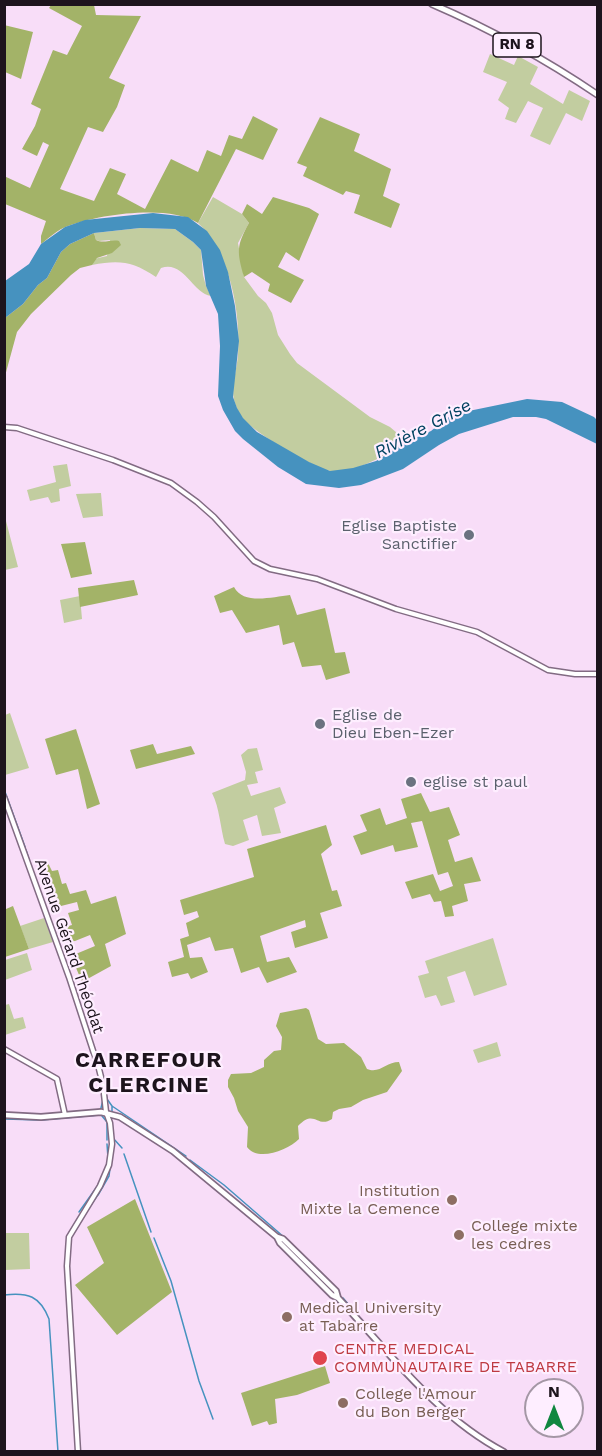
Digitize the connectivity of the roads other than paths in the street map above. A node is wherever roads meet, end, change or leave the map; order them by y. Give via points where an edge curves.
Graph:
1 (432, 4) edge
2 (597, 95) edge
3 (4, 427) edge
4 (597, 674) edge
5 (4, 797) edge
6 (4, 1049) edge
7 (106, 1112) junction
8 (4, 1115) edge
9 (65, 1115) junction
10 (78, 1452) edge
11 (504, 1452) edge

1 - 2 main road, RN 8 via 546,61
3 - 4 street via 113,460 171,483 197,502 263,566 316,579 396,609 477,632 548,670
5 - 7 street, Avenue Gérard Théodat via 69,977 103,1085
6 - 9 street via 57,1079
7 - 9 main road
7 - 10 street, Avenue Gérard Théodat via 111,1137 109,1165 71,1234 67,1252
7 - 11 main road via 173,1151 277,1237 441,1409
8 - 9 main road

